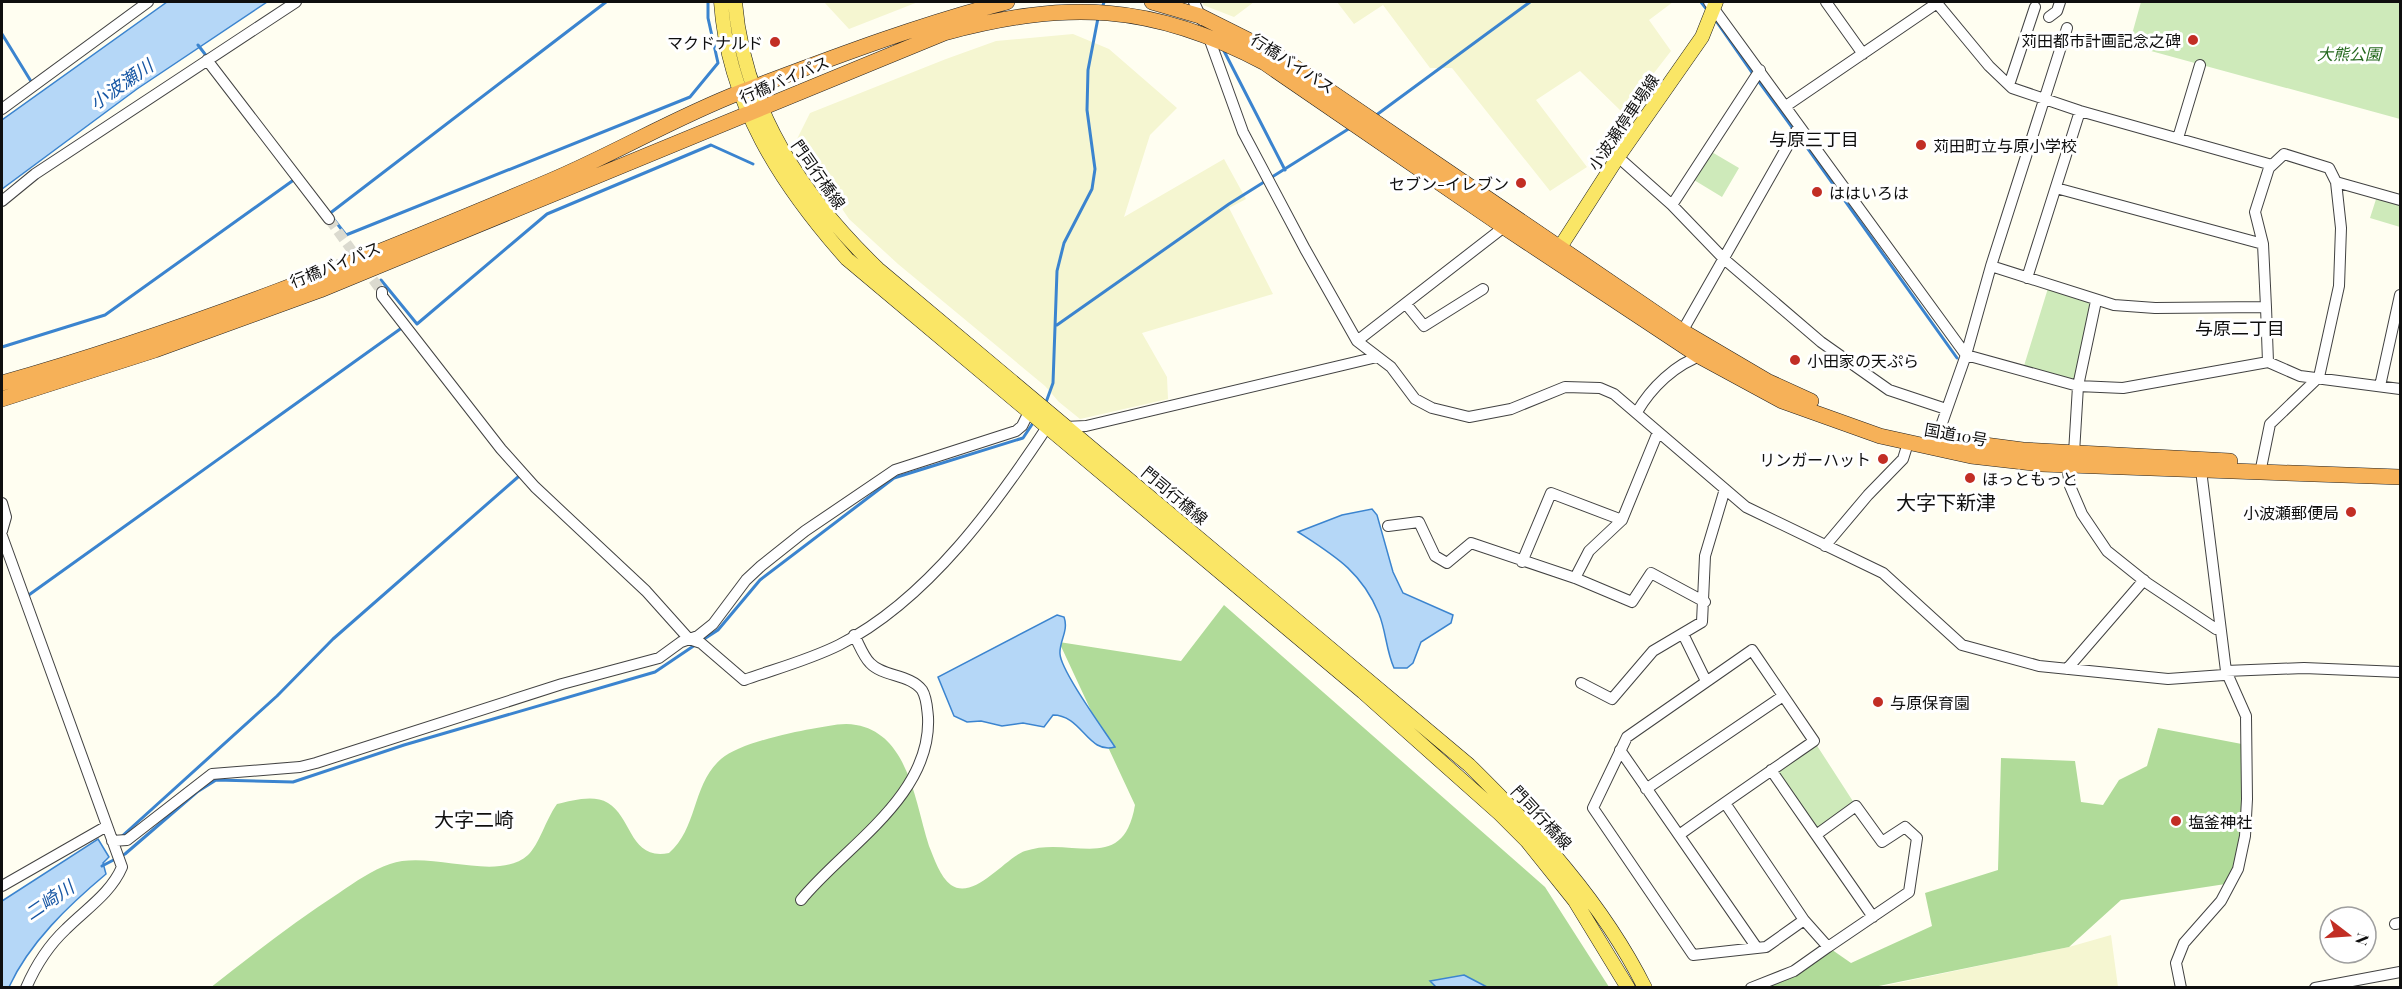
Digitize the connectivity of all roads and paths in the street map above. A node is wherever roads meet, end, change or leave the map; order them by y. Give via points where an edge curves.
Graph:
1 (148, 2) edge
2 (296, 2) edge
3 (721, 2) edge
4 (735, 2) edge
5 (1007, 2) edge
6 (1152, 2) edge
7 (1826, 2) edge
8 (1937, 2) edge
9 (2060, 2) edge
10 (1713, 4) edge
11 (2035, 7) dead end
12 (1197, 9) edge
13 (2049, 17) dead end
14 (2067, 28) dead end
15 (1207, 34) junction
16 (1863, 54) junction
17 (207, 60) junction
18 (2200, 65) dead end
19 (1760, 70) junction
20 (2009, 85) junction
21 (747, 90) junction
22 (2044, 98) junction
23 (1786, 106) junction
24 (2, 109) edge
25 (2080, 111) junction
26 (754, 112) junction
27 (1799, 126) junction
28 (2178, 138) junction
29 (1618, 157) junction
30 (2272, 165) junction
31 (2336, 182) junction
32 (2056, 188) junction
33 (2400, 200) edge
34 (2, 201) edge
35 (1672, 206) junction
36 (329, 219) tunnel mouth
37 (1504, 227) junction
38 (2263, 244) junction
39 (1556, 253) junction
40 (1724, 259) junction
41 (1991, 266) junction
42 (2028, 278) junction
43 (1483, 289) dead end
44 (382, 292) tunnel mouth
45 (2400, 295) edge
46 (2096, 301) junction
47 (1406, 304) junction
48 (2266, 307) junction
49 (1679, 337) junction
50 (1357, 342) junction
51 (1715, 352) junction
52 (1966, 355) junction
53 (1699, 356) junction
54 (1377, 357) junction
55 (2268, 362) junction
56 (2319, 377) junction
57 (2, 383) edge
58 (2078, 386) junction
59 (2380, 386) junction
60 (2400, 389) edge
61 (2, 399) edge
62 (1032, 406) junction
63 (1946, 409) junction
64 (1637, 412) junction
65 (1050, 423) junction
66 (1067, 427) junction
67 (1658, 432) junction
68 (1908, 444) junction
69 (1935, 444) junction
70 (2070, 459) junction
71 (2261, 467) junction
72 (2400, 468) edge
73 (2201, 470) junction
74 (2400, 477) edge
75 (1725, 489) junction
76 (2, 503) edge
77 (1622, 520) junction
78 (1388, 526) dead end
79 (2, 531) edge
80 (2, 537) edge
81 (1825, 546) junction
82 (1522, 562) junction
83 (1575, 578) junction
84 (2144, 580) junction
85 (1705, 602) junction
86 (2220, 627) junction
87 (1683, 634) junction
88 (854, 635) junction
89 (689, 639) junction
90 (2067, 669) junction
91 (2226, 671) junction
92 (2400, 672) edge
93 (1706, 681) junction
94 (1581, 683) dead end
95 (1783, 696) junction
96 (1620, 750) junction
97 (1771, 771) junction
98 (1646, 789) junction
99 (1725, 802) junction
100 (107, 826) junction
101 (1679, 835) junction
102 (1816, 835) junction
103 (112, 841) junction
104 (2, 886) edge
105 (801, 900) dead end
106 (1873, 917) junction
107 (1804, 920) junction
108 (1828, 947) junction
109 (1757, 948) junction
110 (2400, 972) edge
111 (26, 987) edge
112 (1628, 987) edge
113 (1645, 987) edge
114 (1751, 987) edge
115 (2181, 987) edge
116 (2315, 987) edge

1 - 24 street
2 - 17 street
3 - 21 main road, 門司行橋線 via 722,25
4 - 21 main road, 門司行橋線
5 - 21 highway, 行橋バイパス via 957,14
6 - 12 highway, 行橋バイパス
7 - 16 street
8 - 16 street
8 - 20 street
9 - 13 street
10 - 19 street
10 - 29 main road, 小波瀬停車場線 via 1702,37
11 - 20 street
12 - 15 street
12 - 39 highway, 行橋バイパス via 1274,53
14 - 22 street
15 - 26 highway, 行橋バイパス via 1135,14 1049,8 944,33
15 - 37 highway, 行橋バイパス via 1265,63
15 - 50 street via 1234,111 1263,174
16 - 23 street
17 - 34 street via 35,174
17 - 36 street
18 - 28 street
19 - 23 street
19 - 35 street
20 - 22 street
21 - 26 main road, 門司行橋線
21 - 57 highway, 行橋バイパス via 552,180 381,251 192,322
22 - 25 street
22 - 41 street
23 - 27 street
25 - 28 street
25 - 32 street
26 - 61 highway, 行橋バイパス via 320,290 155,350
26 - 62 main road, 門司行橋線 via 845,237
27 - 40 street
27 - 52 street
28 - 30 street
29 - 35 street
29 - 39 main road, 小波瀬停車場線
30 - 31 street via 2284,154 2329,168
30 - 38 street via 2255,212
31 - 33 street
31 - 56 street via 2341,228 2338,286
32 - 38 street
32 - 42 street
35 - 40 street
37 - 39 highway, 行橋バイパス
37 - 47 street
38 - 48 street
39 - 49 highway, 国道10号
40 - 49 street
40 - 63 street via 1865,375 1889,390
41 - 42 street
41 - 52 street
42 - 46 street
43 - 47 street via 1424,326
44 - 89 street via 501,449 535,487 646,591
45 - 59 street
46 - 48 street via 2154,308
46 - 58 street
47 - 50 street
48 - 55 street
49 - 51 highway, 国道10号
49 - 53 highway, 国道10号
50 - 54 street
51 - 53 street
51 - 69 highway, 国道10号 via 1767,381 1851,418
52 - 58 street
52 - 63 street
53 - 64 street via 1653,388
53 - 68 highway, 国道10号 via 1782,401
54 - 64 street via 1391,367 1414,399 1458,416 1511,409 1565,387 1600,388
54 - 66 street via 1086,426
55 - 56 street via 2300,376
55 - 58 street via 2123,388
56 - 59 street
56 - 71 street via 2270,424
58 - 70 street
59 - 60 street
62 - 65 main road, 門司行橋線
62 - 89 street via 1016,431 895,470 875,482 761,566 713,624
63 - 69 street
64 - 67 street
65 - 66 main road, 門司行橋線
65 - 88 street via 1020,469 944,561 901,602
65 - 112 main road, 門司行橋線 via 1500,814 1575,901
66 - 113 main road, 門司行橋線 via 1469,765 1534,829 1582,888
67 - 75 street
67 - 77 street
68 - 69 highway, 国道10号
68 - 81 street via 1903,459
69 - 70 highway, 国道10号
70 - 71 highway, 国道10号
70 - 73 highway, 国道10号
70 - 84 street via 2070,486 2082,514 2107,551
71 - 72 highway, 国道10号
71 - 73 highway, 国道10号
71 - 74 highway, 国道10号
73 - 86 street
75 - 81 street via 1746,507
75 - 85 street via 1702,570
76 - 79 street via 6,517
77 - 82 street via 1551,493
77 - 83 street via 1589,551
78 - 82 street via 1419,522 1435,556 1442,562 1451,562 1471,543
80 - 100 street
81 - 90 street via 1883,573 1962,645 2039,666
82 - 83 street
83 - 85 street via 1632,602 1651,573
84 - 86 street via 2216,629
84 - 90 street
85 - 87 street via 1702,622
86 - 91 street
87 - 93 street
87 - 94 street via 1653,651 1612,699
88 - 89 street via 839,645 744,680 701,643
88 - 105 street via 869,662 922,689 927,702 928,730 917,766 882,820 820,876
89 - 103 street via 659,658 562,684 316,763 212,774 127,840
90 - 91 street via 2168,679 2204,678 2224,675
91 - 92 street via 2304,668
91 - 115 street via 2246,716 2245,836 2232,883 2182,948 2176,963
93 - 95 street via 1752,650
93 - 96 street via 1627,737
95 - 97 street via 1814,741
95 - 98 street
96 - 98 street
96 - 109 street via 1593,808 1693,955
97 - 99 street
97 - 102 street
98 - 101 street
99 - 101 street
99 - 107 street
100 - 103 street
100 - 104 street
101 - 109 street
102 - 106 street
102 - 106 street via 1856,806 1882,842 1905,827 1917,838 1909,892
103 - 111 street via 122,867 116,882 64,930
106 - 108 street
107 - 108 street
107 - 109 street via 1766,947
108 - 114 street via 1794,971
110 - 116 street

